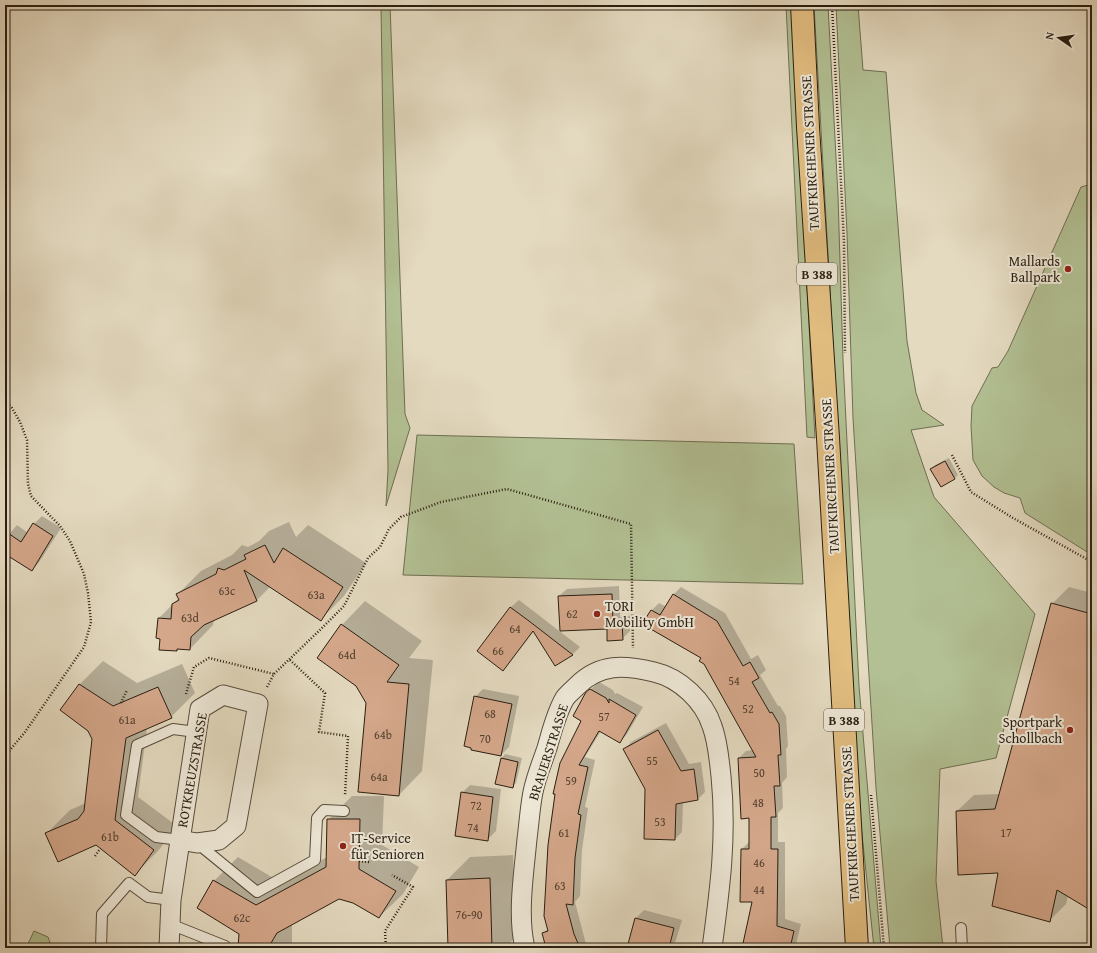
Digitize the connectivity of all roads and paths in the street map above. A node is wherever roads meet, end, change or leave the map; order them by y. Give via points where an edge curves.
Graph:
1 (802, 5) edge
2 (832, 5) edge
3 (845, 361) dead end
4 (5, 401) edge
5 (952, 455) dead end
6 (1092, 562) edge
7 (290, 660) junction
8 (633, 667) junction
9 (274, 674) junction
10 (126, 690) dead end
11 (186, 694) dead end
12 (121, 703) dead end
13 (258, 704) junction
14 (196, 732) junction
15 (5, 756) edge
16 (871, 793) dead end
17 (344, 811) joint
18 (188, 841) junction
19 (100, 849) dead end
20 (95, 856) dead end
21 (359, 861) dead end
22 (369, 862) dead end
23 (392, 875) dead end
24 (171, 900) junction
25 (170, 924) junction
26 (960, 928) dead end
27 (101, 948) edge
28 (169, 948) edge
29 (225, 948) edge
30 (386, 948) edge
31 (525, 948) edge
32 (712, 948) edge
33 (858, 948) edge
34 (884, 948) edge
35 (962, 948) edge

1 - 33 main road, TAUFKIRCHENER STRASSE / B 388
2 - 3 path via 844,242
4 - 15 path via 20,422 27,440 28,484 31,496 70,541 84,574 91,622 84,647 25,732
5 - 6 path via 971,492
7 - 8 path via 344,606 368,558 380,547 389,530 401,517 441,502 507,489 631,524
7 - 9 path
7 - 17 path via 325,693 319,732 348,736
8 - 31 street, BRAUERSTRASSE via 609,668 583,680 567,696 555,722 533,792 523,881 522,935
8 - 32 street, BRAUERSTRASSE via 661,674 682,685 701,704 712,726 718,750 724,839
9 - 11 path via 209,658 194,667
9 - 13 path
10 - 12 path
13 - 14 street, ROTKREUZSTRASSE via 223,695 200,709
13 - 18 street, ROTKREUZSTRASSE via 236,826 219,840
14 - 18 street, ROTKREUZSTRASSE
14 - 18 lane via 173,729 136,745 126,814 156,837
16 - 34 path
17 - 18 lane via 324,810 317,818 315,860 258,892
18 - 24 street, ROTKREUZSTRASSE
19 - 20 path
21 - 22 path
23 - 30 path via 413,887 386,931
24 - 25 street, ROTKREUZSTRASSE
24 - 27 lane via 148,897 129,883 102,914
25 - 28 street, ROTKREUZSTRASSE
25 - 29 lane
26 - 35 lane

